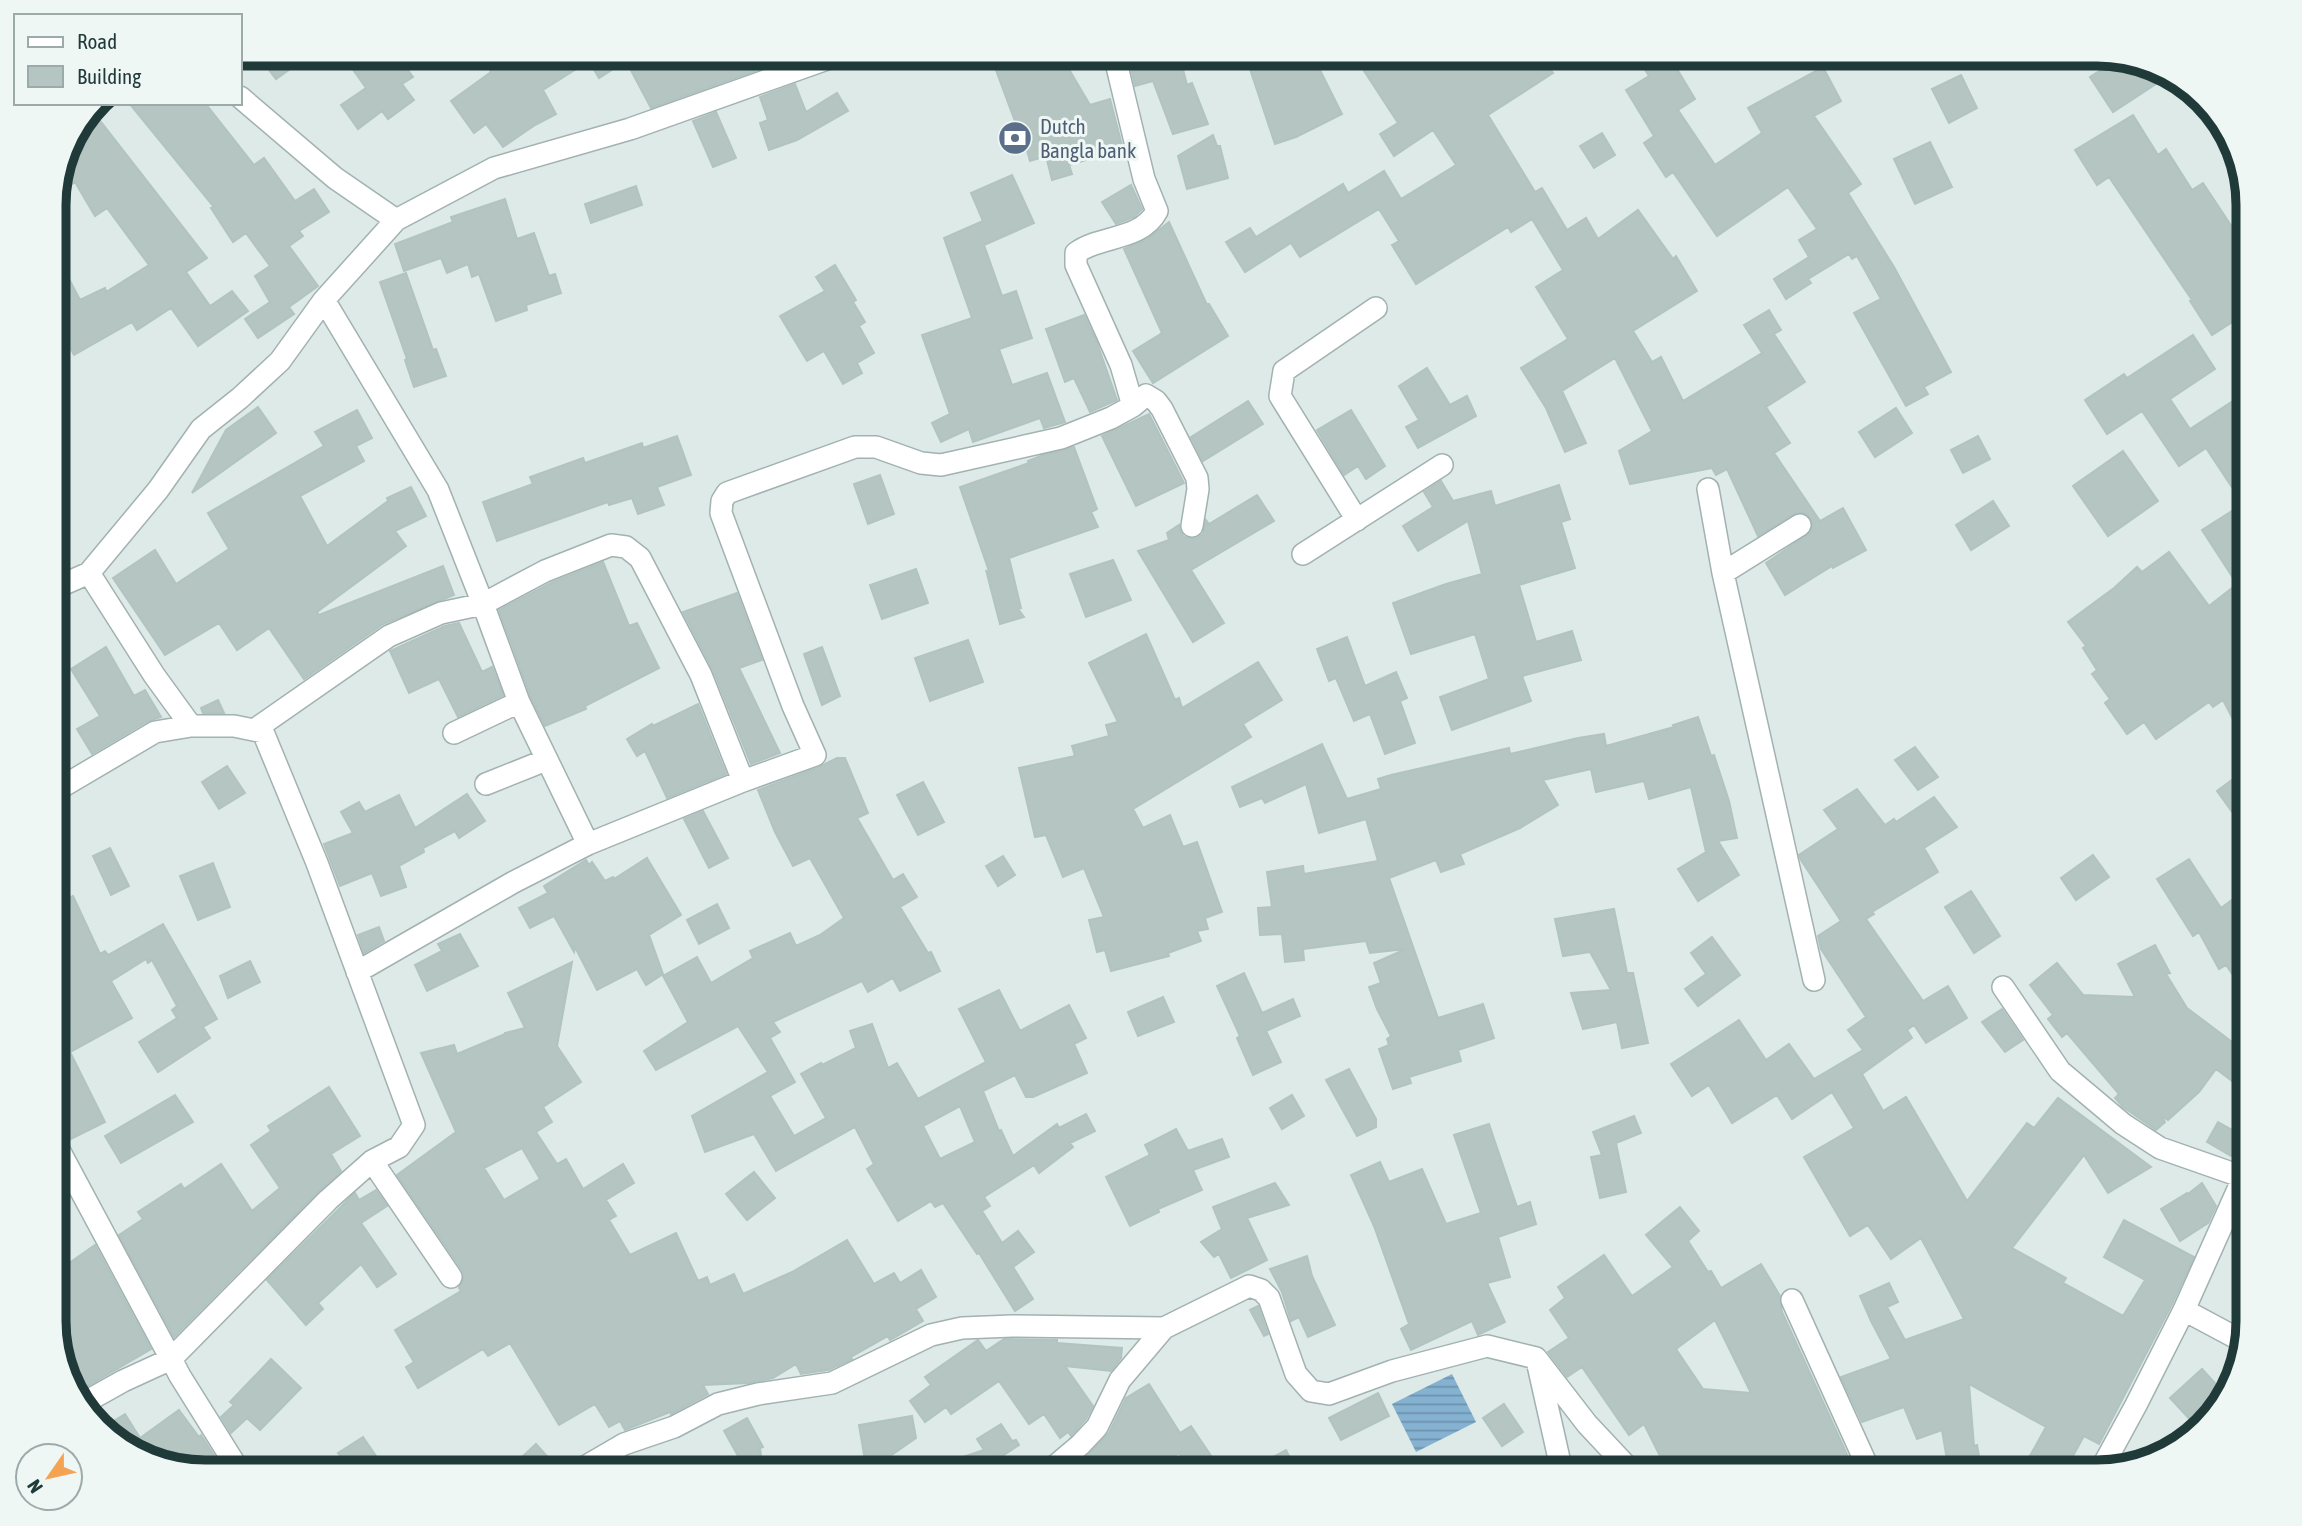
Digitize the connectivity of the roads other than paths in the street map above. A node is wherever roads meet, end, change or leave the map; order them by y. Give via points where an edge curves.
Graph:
1 (801, 67) edge
2 (1117, 67) edge
3 (242, 99) edge
4 (396, 220) junction
5 (324, 300) junction
6 (1376, 308) dead end
7 (1133, 406) junction
8 (1442, 465) dead end
9 (1708, 489) dead end
10 (1357, 520) junction
11 (1800, 525) dead end
12 (1192, 526) dead end
13 (1303, 554) dead end
14 (89, 573) junction
15 (1723, 573) junction
16 (67, 583) edge
17 (483, 604) junction
18 (519, 702) junction
19 (191, 726) junction
20 (254, 730) junction
21 (454, 733) dead end
22 (546, 760) junction
23 (743, 781) junction
24 (67, 784) edge
25 (486, 785) dead end
26 (588, 844) junction
27 (357, 972) junction
28 (1814, 980) dead end
29 (2003, 987) dead end
30 (372, 1161) junction
31 (67, 1165) edge
32 (2236, 1169) edge
33 (2236, 1192) edge
34 (451, 1277) dead end
35 (1792, 1300) dead end
36 (2184, 1310) junction
37 (1164, 1328) junction
38 (2234, 1337) edge
39 (1536, 1358) junction
40 (171, 1359) junction
41 (91, 1399) edge
42 (2107, 1459) edge
43 (232, 1460) edge
44 (597, 1460) edge
45 (1062, 1460) edge
46 (1559, 1460) edge
47 (1621, 1460) edge
48 (1865, 1460) edge

1 - 4 street via 630,129 494,168
2 - 7 street via 1144,179 1157,211 1152,221 1127,235 1086,246 1076,253 1076,265 1121,365
3 - 4 street via 335,178
4 - 5 street
5 - 14 street via 279,361 201,429 158,490
5 - 17 street via 438,490
6 - 10 street via 1284,371 1280,396
7 - 12 street via 1146,395 1156,401 1197,478
7 - 23 street via 1061,438 941,465 876,447 855,447 727,493 721,513 815,755
8 - 10 street
9 - 15 street
10 - 13 street
11 - 15 street
14 - 16 street
14 - 19 street
15 - 28 street
17 - 18 street
17 - 20 street via 441,613 389,636
17 - 23 street via 545,571 611,545 626,547 640,558 701,675
18 - 21 street
18 - 22 street
19 - 20 street
19 - 24 street via 155,732
20 - 27 street via 263,732
22 - 25 street
22 - 26 street
23 - 26 street
26 - 27 street
27 - 30 street via 414,1125 399,1147
29 - 32 street via 2060,1071 2123,1124 2160,1148
30 - 34 street
30 - 40 street
31 - 40 street
33 - 36 street
35 - 48 street
36 - 38 street
36 - 42 street
37 - 39 street via 1249,1286 1261,1290 1269,1298 1296,1374 1311,1391 1329,1394 1392,1371 1487,1346
37 - 44 street via 1012,1326 962,1328 931,1335 832,1383 718,1404
37 - 45 street via 1120,1380 1097,1427
39 - 46 street
39 - 47 street
40 - 41 street
40 - 43 street

